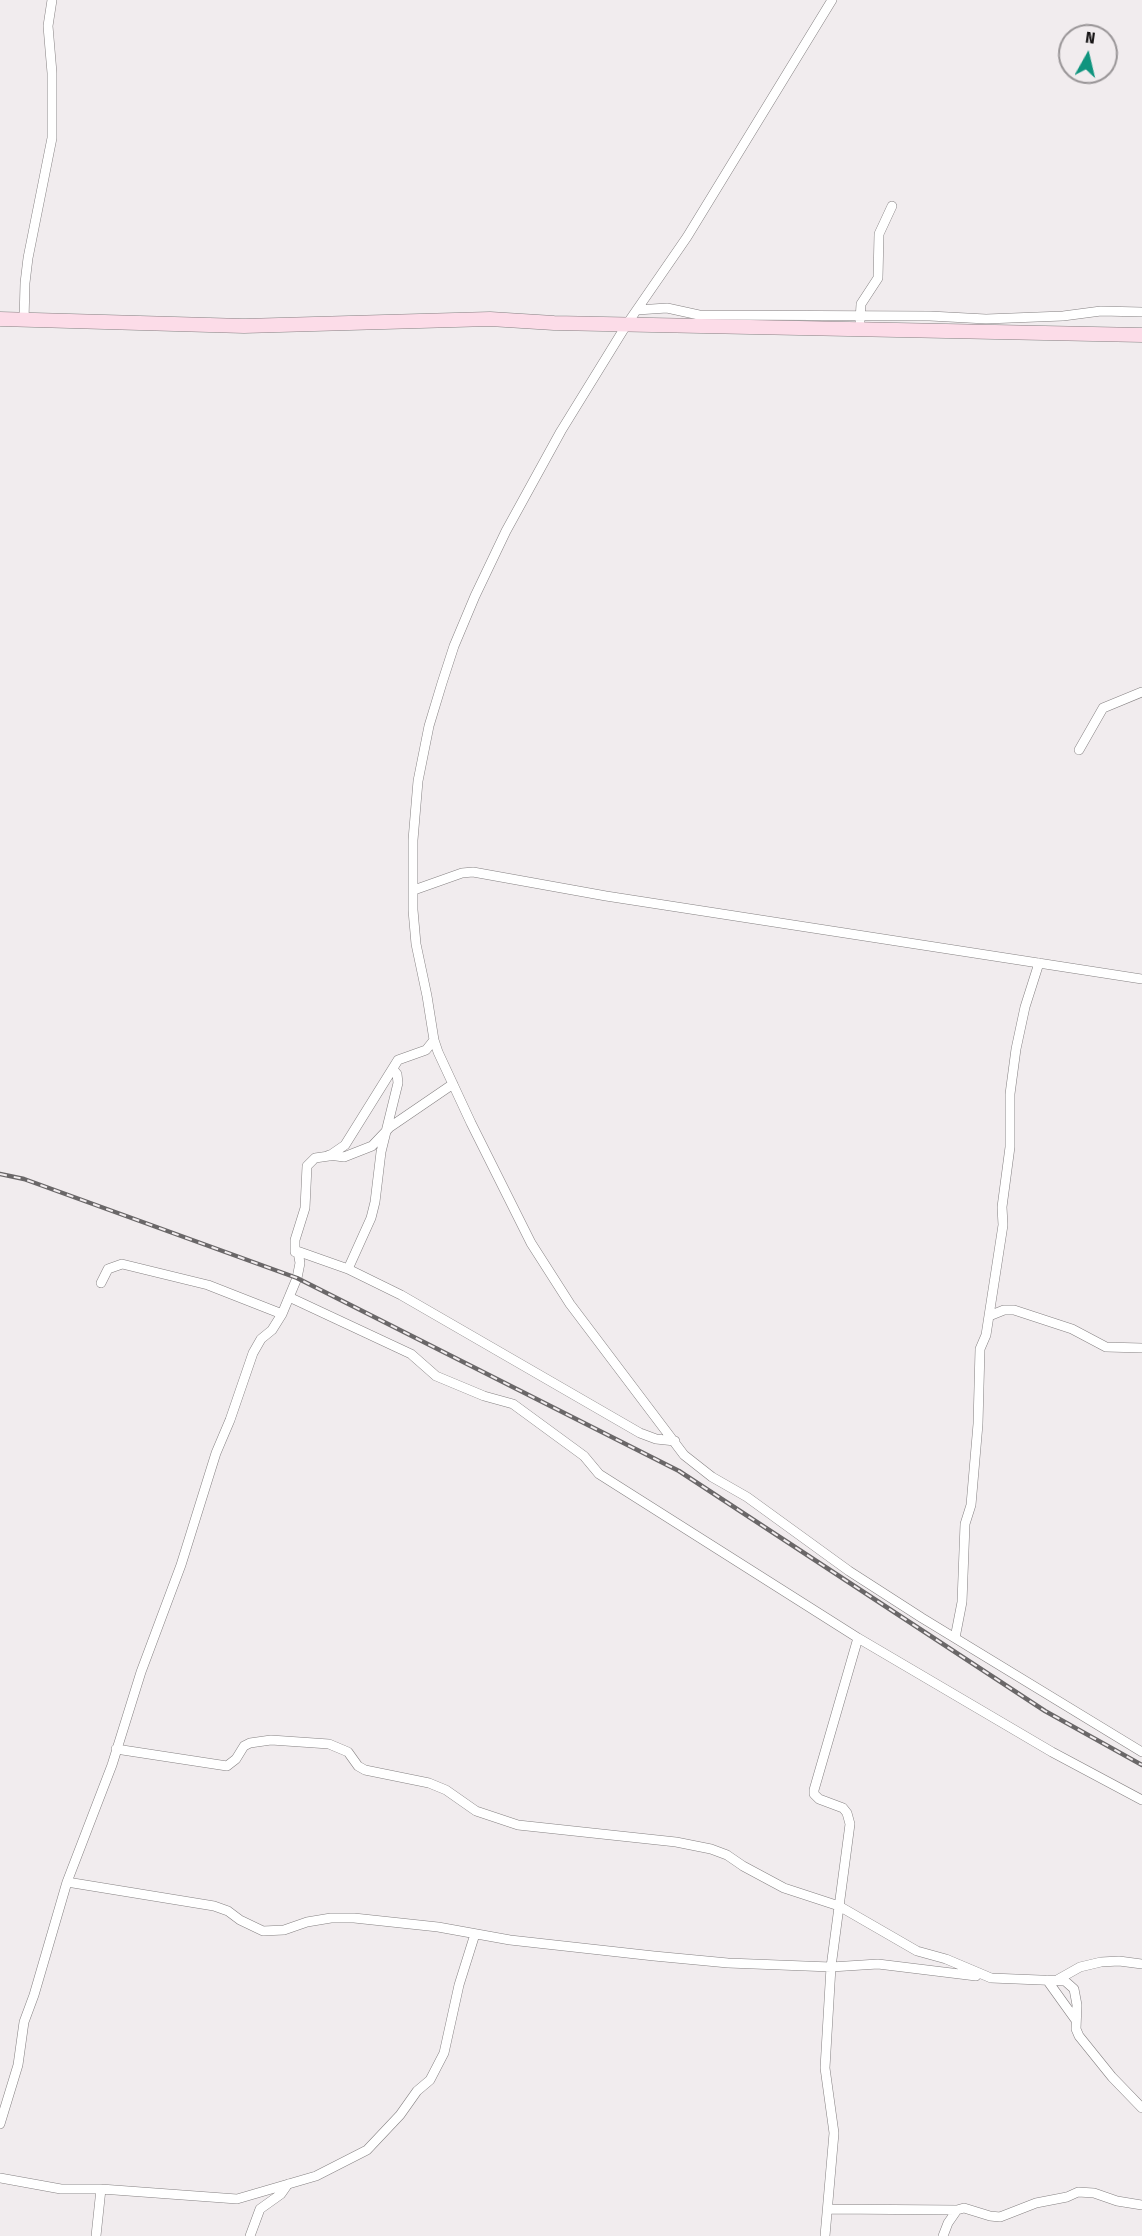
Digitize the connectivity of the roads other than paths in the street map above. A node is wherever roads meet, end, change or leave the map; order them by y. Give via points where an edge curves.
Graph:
1 (52, 0) edge
2 (832, 0) edge
3 (892, 206) dead end
4 (637, 310) junction
5 (1142, 312) edge
6 (0, 319) edge
7 (24, 321) junction
8 (860, 322) junction
9 (627, 324) junction
10 (1142, 335) edge
11 (1142, 692) edge
12 (1079, 750) dead end
13 (414, 890) junction
14 (1039, 963) junction
15 (1142, 979) edge
16 (434, 1040) junction
17 (393, 1069) junction
18 (453, 1084) junction
19 (385, 1134) junction
20 (330, 1155) junction
21 (297, 1251) junction
22 (348, 1269) junction
23 (101, 1283) dead end
24 (289, 1297) junction
25 (282, 1314) junction
26 (989, 1316) junction
27 (1142, 1348) edge
28 (675, 1441) junction
29 (858, 1638) junction
30 (955, 1638) junction
31 (116, 1749) junction
32 (1142, 1752) edge
33 (1142, 1800) edge
34 (67, 1882) junction
35 (839, 1906) junction
36 (474, 1934) junction
37 (1142, 1964) edge
38 (831, 1967) junction
39 (991, 1978) junction
40 (1047, 1980) junction
41 (1057, 1980) junction
42 (1076, 2019) junction
43 (1142, 2108) edge
44 (0, 2124) edge
45 (0, 2178) edge
46 (288, 2184) junction
47 (101, 2189) junction
48 (1142, 2205) edge
49 (828, 2209) junction
50 (957, 2210) junction
51 (96, 2236) edge
52 (250, 2236) edge
53 (825, 2236) edge
54 (943, 2236) edge

1 - 7 street via 48,26 52,138 27,266
2 - 4 street via 687,237
3 - 8 street via 878,239 878,278 861,304
4 - 8 street via 667,308 699,315
4 - 9 street
5 - 8 street via 986,319 930,316
6 - 7 street
7 - 9 street via 244,326 473,319
8 - 9 street
8 - 10 street
9 - 13 street via 561,430 506,531 454,646 429,726 418,781
11 - 12 street via 1103,708
13 - 14 street via 473,872
13 - 16 street via 416,944
14 - 15 street
14 - 26 street via 1016,1049 1003,1225
16 - 17 street via 426,1050 398,1060
16 - 18 street
17 - 19 street via 398,1083
17 - 20 street via 350,1138
18 - 19 street
18 - 28 street via 531,1243 570,1304
19 - 20 street via 356,1153 344,1157
19 - 22 street via 371,1218
20 - 21 street via 315,1158 307,1166 305,1208 295,1240
21 - 22 street
21 - 24 street via 300,1263
22 - 28 street via 401,1295 640,1433
23 - 25 street via 108,1269 122,1264 208,1285
24 - 25 street
24 - 29 street via 411,1354 436,1376 513,1404 584,1456 599,1474
25 - 31 street via 261,1339 248,1367
26 - 27 street via 1014,1310 1072,1329 1106,1347
26 - 30 street via 980,1349 971,1505 965,1524 962,1602
28 - 30 street via 684,1455 712,1477
29 - 33 street
29 - 35 street via 814,1790 819,1799 843,1808 849,1818
30 - 32 street
31 - 34 street
31 - 35 street via 227,1766 250,1743 271,1740 329,1744 348,1752 365,1770 429,1783 494,1818 518,1825 695,1845 728,1855 784,1888
34 - 36 street via 214,1906 263,1931 331,1918 354,1918
34 - 44 street via 24,2022 18,2065
35 - 38 street
35 - 39 street via 917,1951
36 - 38 street via 728,1963
36 - 46 street via 444,2053 430,2080 368,2150 316,2176
37 - 41 street via 1101,1962 1080,1967
38 - 39 street via 878,1964
38 - 49 street via 825,2068 834,2133
39 - 40 street
40 - 41 street
40 - 42 street
41 - 42 street via 1074,1989
42 - 43 street via 1079,2036
45 - 47 street via 61,2189
46 - 47 street via 237,2199
46 - 52 street via 260,2209
47 - 51 street
48 - 50 street via 1078,2192 1000,2217 964,2208
49 - 50 street
49 - 53 street
50 - 54 street

